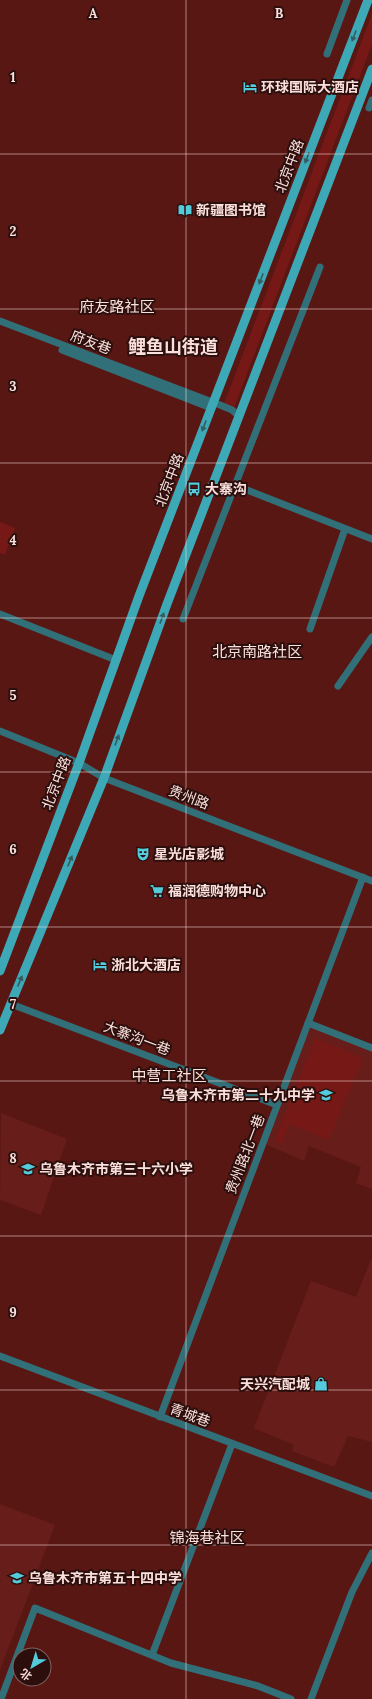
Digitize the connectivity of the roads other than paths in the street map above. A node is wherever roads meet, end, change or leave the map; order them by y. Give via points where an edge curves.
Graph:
1 (347, 0) edge
2 (368, 0) edge
3 (327, 54) dead end
4 (372, 69) edge
5 (372, 100) edge
6 (369, 108) dead end
7 (320, 267) dead end
8 (0, 321) edge
9 (0, 326) edge
10 (212, 405) junction
11 (239, 416) junction
12 (234, 485) junction
13 (344, 529) junction
14 (372, 539) edge
15 (0, 614) edge
16 (183, 619) dead end
17 (310, 629) dead end
18 (372, 637) edge
19 (116, 660) junction
20 (338, 686) dead end
21 (0, 731) edge
22 (78, 763) junction
23 (104, 778) junction
24 (363, 877) junction
25 (372, 881) edge
26 (0, 971) edge
27 (11, 1004) junction
28 (308, 1023) junction
29 (0, 1030) edge
30 (372, 1048) edge
31 (277, 1105) junction
32 (0, 1356) edge
33 (160, 1417) junction
34 (232, 1444) junction
35 (372, 1496) edge
36 (372, 1553) edge
37 (152, 1656) junction
38 (0, 1699) edge
39 (291, 1699) edge
40 (311, 1699) edge

1 - 3 street
2 -> 10 main road, 北京中路
4 - 11 main road
5 - 6 street
7 - 12 street
8 - 10 street, 府友巷
9 - 10 street, 府友巷
10 - 11 street, 府友巷 via 232,410
10 -> 19 main road, 北京中路
23 -> 11 main road via 166,604
12 - 13 street
12 - 16 street
13 - 14 street
13 - 17 street
15 - 19 street
18 - 20 street
19 - 22 main road, 北京中路
21 - 22 street, 贵州路
22 - 23 street, 贵州路
22 - 26 main road, 北京中路
23 - 24 street, 贵州路
27 -> 23 main road
24 - 25 street, 贵州路
24 - 28 street, 贵州路北一巷
27 - 29 main road
27 - 31 street, 大寨沟一巷
28 - 30 street
28 - 31 street, 贵州路北一巷
31 - 33 street, 贵州路北一巷
32 - 33 street, 青城巷
33 - 34 street, 青城巷
34 - 35 street, 青城巷
34 - 37 street
36 - 40 street via 352,1592
37 - 38 street via 35,1608
37 - 39 street via 258,1686

